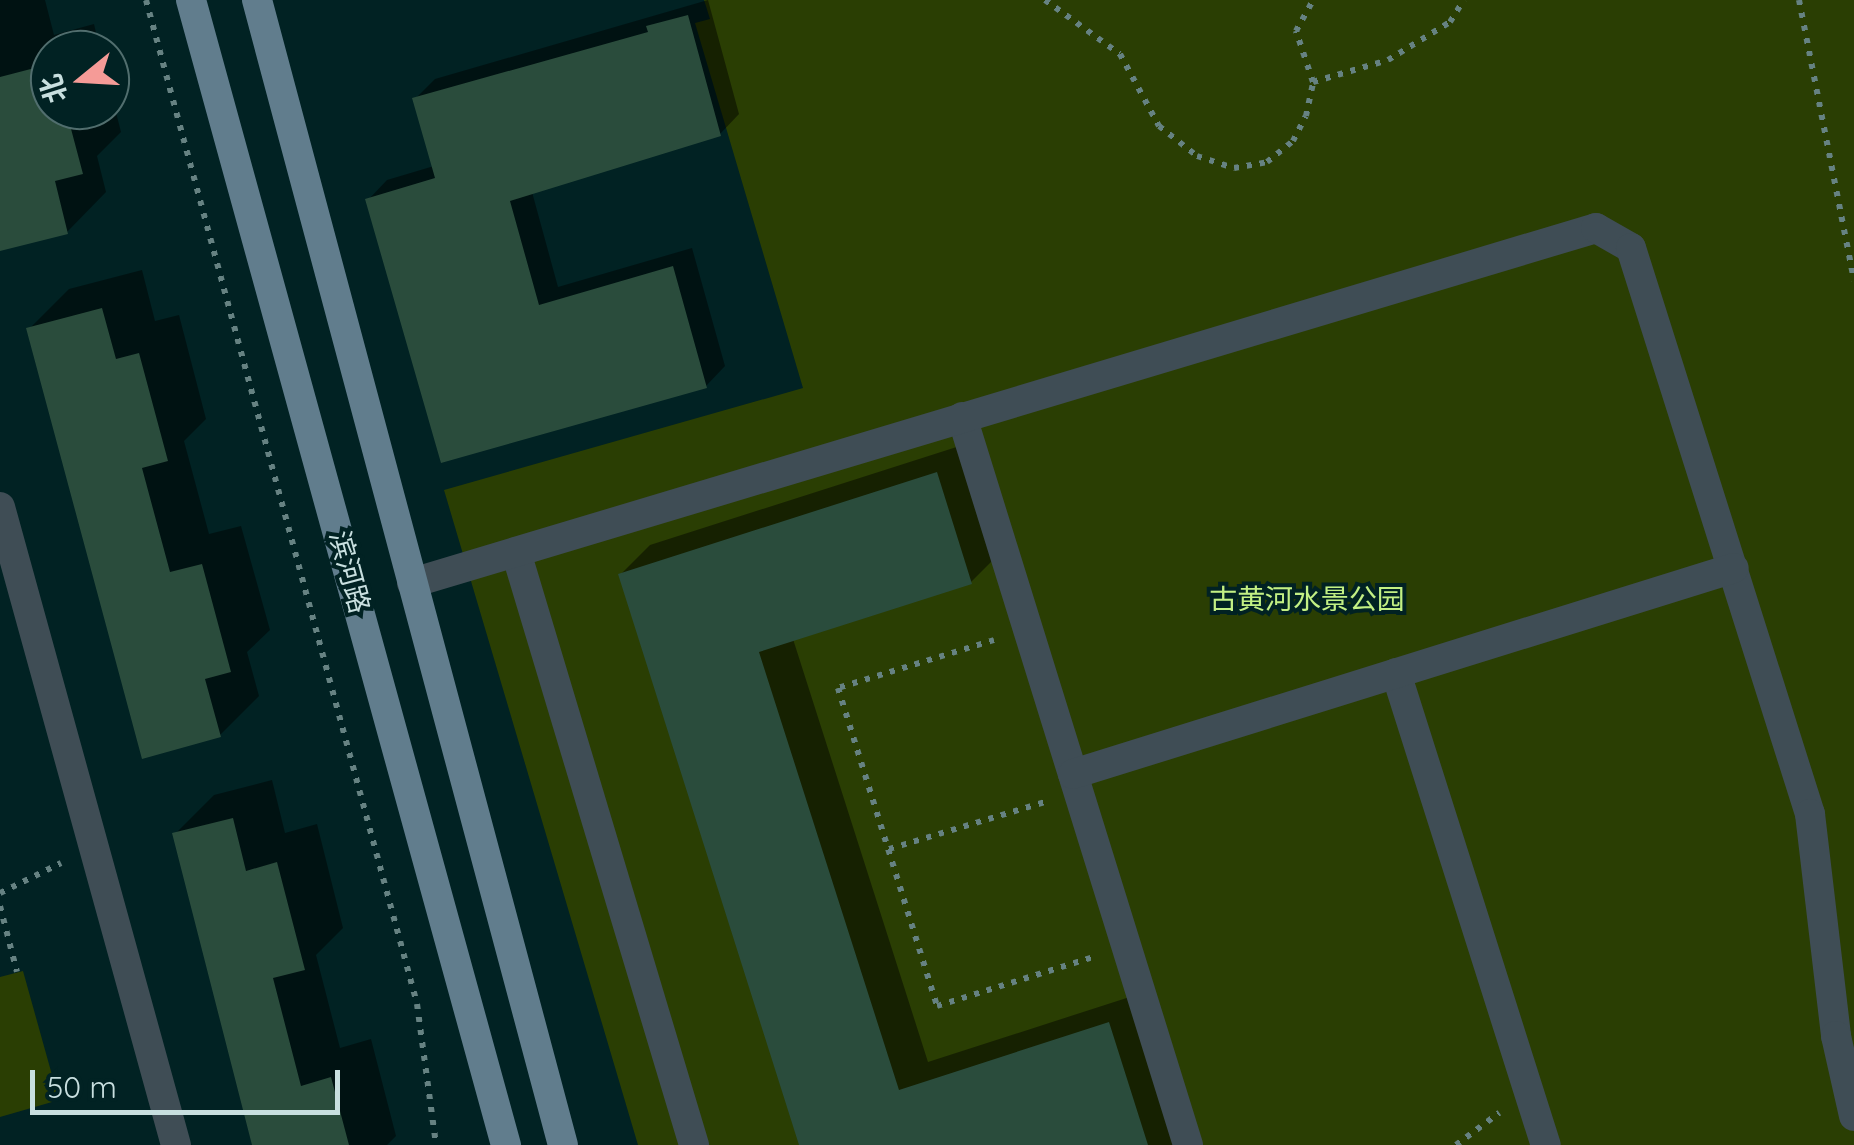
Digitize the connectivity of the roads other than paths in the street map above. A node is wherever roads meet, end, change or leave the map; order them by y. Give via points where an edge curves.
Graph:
1 (192, 0) edge
2 (257, 0) edge
3 (962, 418) junction
4 (0, 507) edge
5 (516, 552) junction
6 (1734, 568) junction
7 (412, 583) junction
8 (1396, 673) junction
9 (1076, 783) junction
10 (430, 859) junction
11 (1854, 1116) edge
12 (176, 1145) edge
13 (490, 1145) edge
14 (506, 1145) edge
15 (562, 1145) edge
16 (694, 1145) edge
17 (1188, 1145) edge
18 (1546, 1145) edge

1 - 10 main road, 滨河路
2 - 7 main road, 滨河路
3 - 5 lane
3 - 6 lane via 1596,228 1631,248
3 - 9 lane
4 - 12 lane
5 - 7 lane
5 - 16 lane
6 - 8 lane
6 - 11 lane via 1810,814 1836,1036
7 - 15 main road, 滨河路
8 - 9 lane
8 - 18 lane
9 - 17 lane
10 - 13 main road
10 - 14 main road, 滨河路

